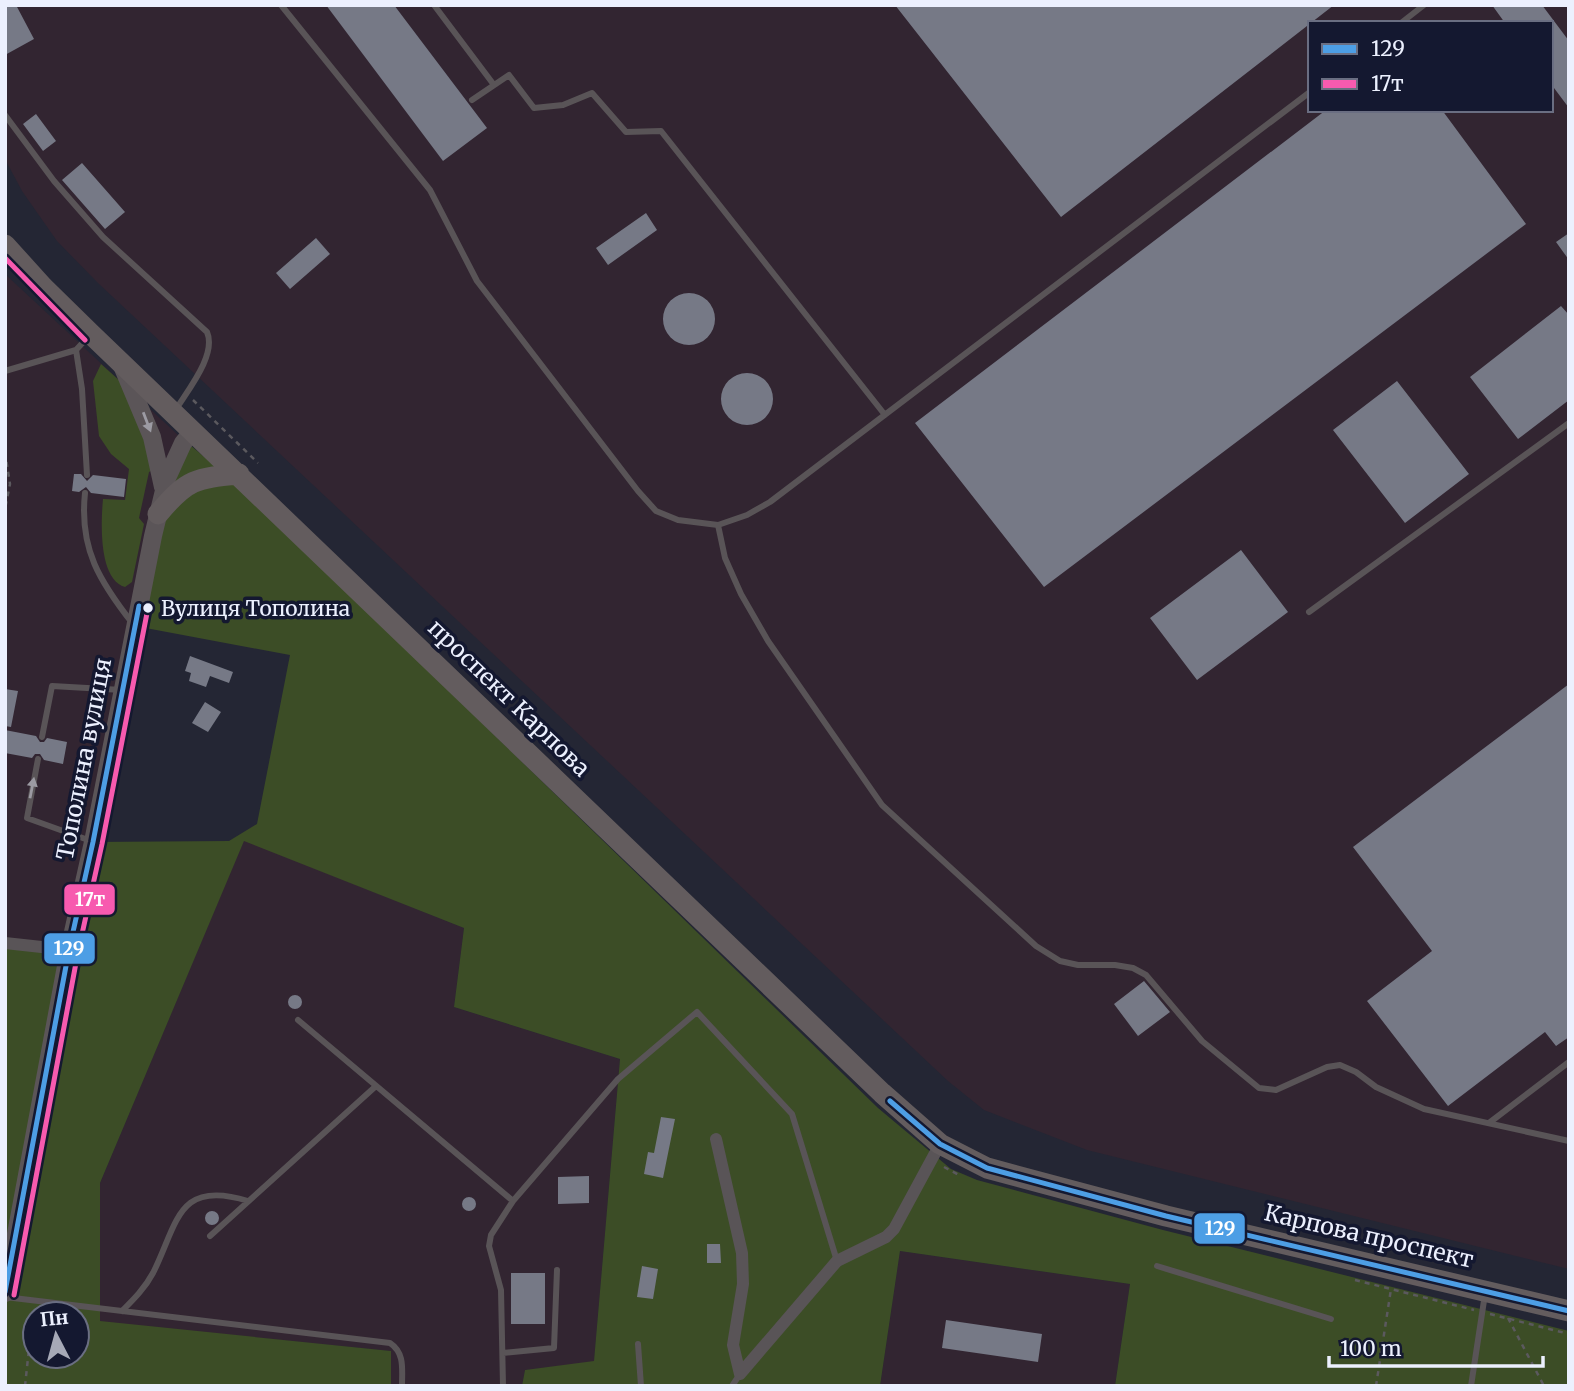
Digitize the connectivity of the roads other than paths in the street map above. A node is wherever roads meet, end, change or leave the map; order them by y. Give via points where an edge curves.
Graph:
1 (281, 5) edge
2 (434, 5) edge
3 (1424, 5) edge
4 (1404, 21) edge
5 (494, 85) junction
6 (1308, 94) edge
7 (472, 100) dead end
8 (5, 115) edge
9 (6, 249) edge
10 (91, 334) junction
11 (76, 350) junction
12 (119, 360) junction
13 (5, 371) edge
14 (174, 413) junction
15 (885, 415) junction
16 (1569, 423) edge
17 (193, 431) junction
18 (239, 474) junction
19 (87, 475) dead end
20 (163, 491) junction
21 (85, 493) dead end
22 (158, 514) junction
23 (718, 525) junction
24 (1309, 612) dead end
25 (135, 626) junction
26 (124, 691) junction
27 (42, 737) dead end
28 (38, 759) dead end
29 (93, 842) junction
30 (5, 943) edge
31 (69, 950) junction
32 (298, 1020) dead end
33 (1569, 1062) edge
34 (376, 1086) junction
35 (890, 1101) joint
36 (1489, 1123) junction
37 (716, 1139) dead end
38 (1569, 1140) edge
39 (940, 1144) junction
40 (248, 1201) junction
41 (513, 1201) junction
42 (209, 1236) dead end
43 (837, 1261) junction
44 (1157, 1266) dead end
45 (557, 1270) dead end
46 (1485, 1290) junction
47 (5, 1295) edge
48 (122, 1311) junction
49 (1569, 1311) edge
50 (1331, 1319) dead end
51 (638, 1344) dead end
52 (503, 1353) junction
53 (740, 1374) junction
54 (402, 1386) edge
55 (503, 1386) edge
56 (641, 1386) edge
57 (732, 1386) edge
58 (1471, 1386) edge

1 - 23 lane via 430,190 477,281 638,492 656,511 678,520
2 - 5 lane
3 - 4 lane
5 - 7 lane
5 - 15 lane via 509,75 534,108 563,105 592,93 626,132 661,131
6 - 15 lane
8 - 14 lane via 103,237 207,332 209,355
9 - 10 main road
10 - 11 lane
10 - 12 main road, проспект Карпова
11 - 13 lane
11 - 19 lane
12 - 14 main road, проспект Карпова
12 -> 20 main road via 152,437
14 - 17 main road, проспект Карпова
15 - 23 lane via 770,502
16 - 24 lane
17 - 18 main road, проспект Карпова
17 - 20 main road, Тополина вулиця via 176,456
18 - 22 main road via 195,480
18 - 35 main road, проспект Карпова
20 - 22 main road, Тополина вулиця
21 - 25 lane via 82,516 87,547 99,576
22 - 25 main road, Тополина вулиця
23 - 36 lane via 725,558 768,641 882,805 1036,946 1060,961 1115,965 1146,975 1202,1041 1259,1088 1276,1090 1340,1065 1424,1109
25 - 26 main road, Тополина вулиця
26 - 27 lane via 52,687
26 - 29 main road, Тополина вулиця
29 -> 28 lane via 27,818
29 - 31 main road, Тополина вулиця
30 - 31 street
31 - 47 main road, Тополина вулиця
32 - 34 lane
33 - 36 lane
34 - 40 lane
34 - 41 lane
35 - 39 main road, Карпова проспект
36 - 38 lane
37 - 53 street via 742,1253 743,1284 733,1345
39 - 43 street via 894,1229
39 - 46 main road, Карпова проспект via 987,1168 1087,1195
40 - 42 lane
40 - 48 lane via 226,1194 207,1195 188,1204 177,1216 141,1293
41 - 43 lane via 618,1079 697,1012 792,1114
41 - 52 lane via 489,1246 501,1290
43 - 53 street
44 - 50 lane
45 - 52 lane via 554,1348
46 - 49 main road, Карпова проспект
46 - 58 lane
47 - 48 lane
48 - 54 lane via 390,1343 399,1349
51 - 56 lane
52 - 55 lane
53 - 57 lane

